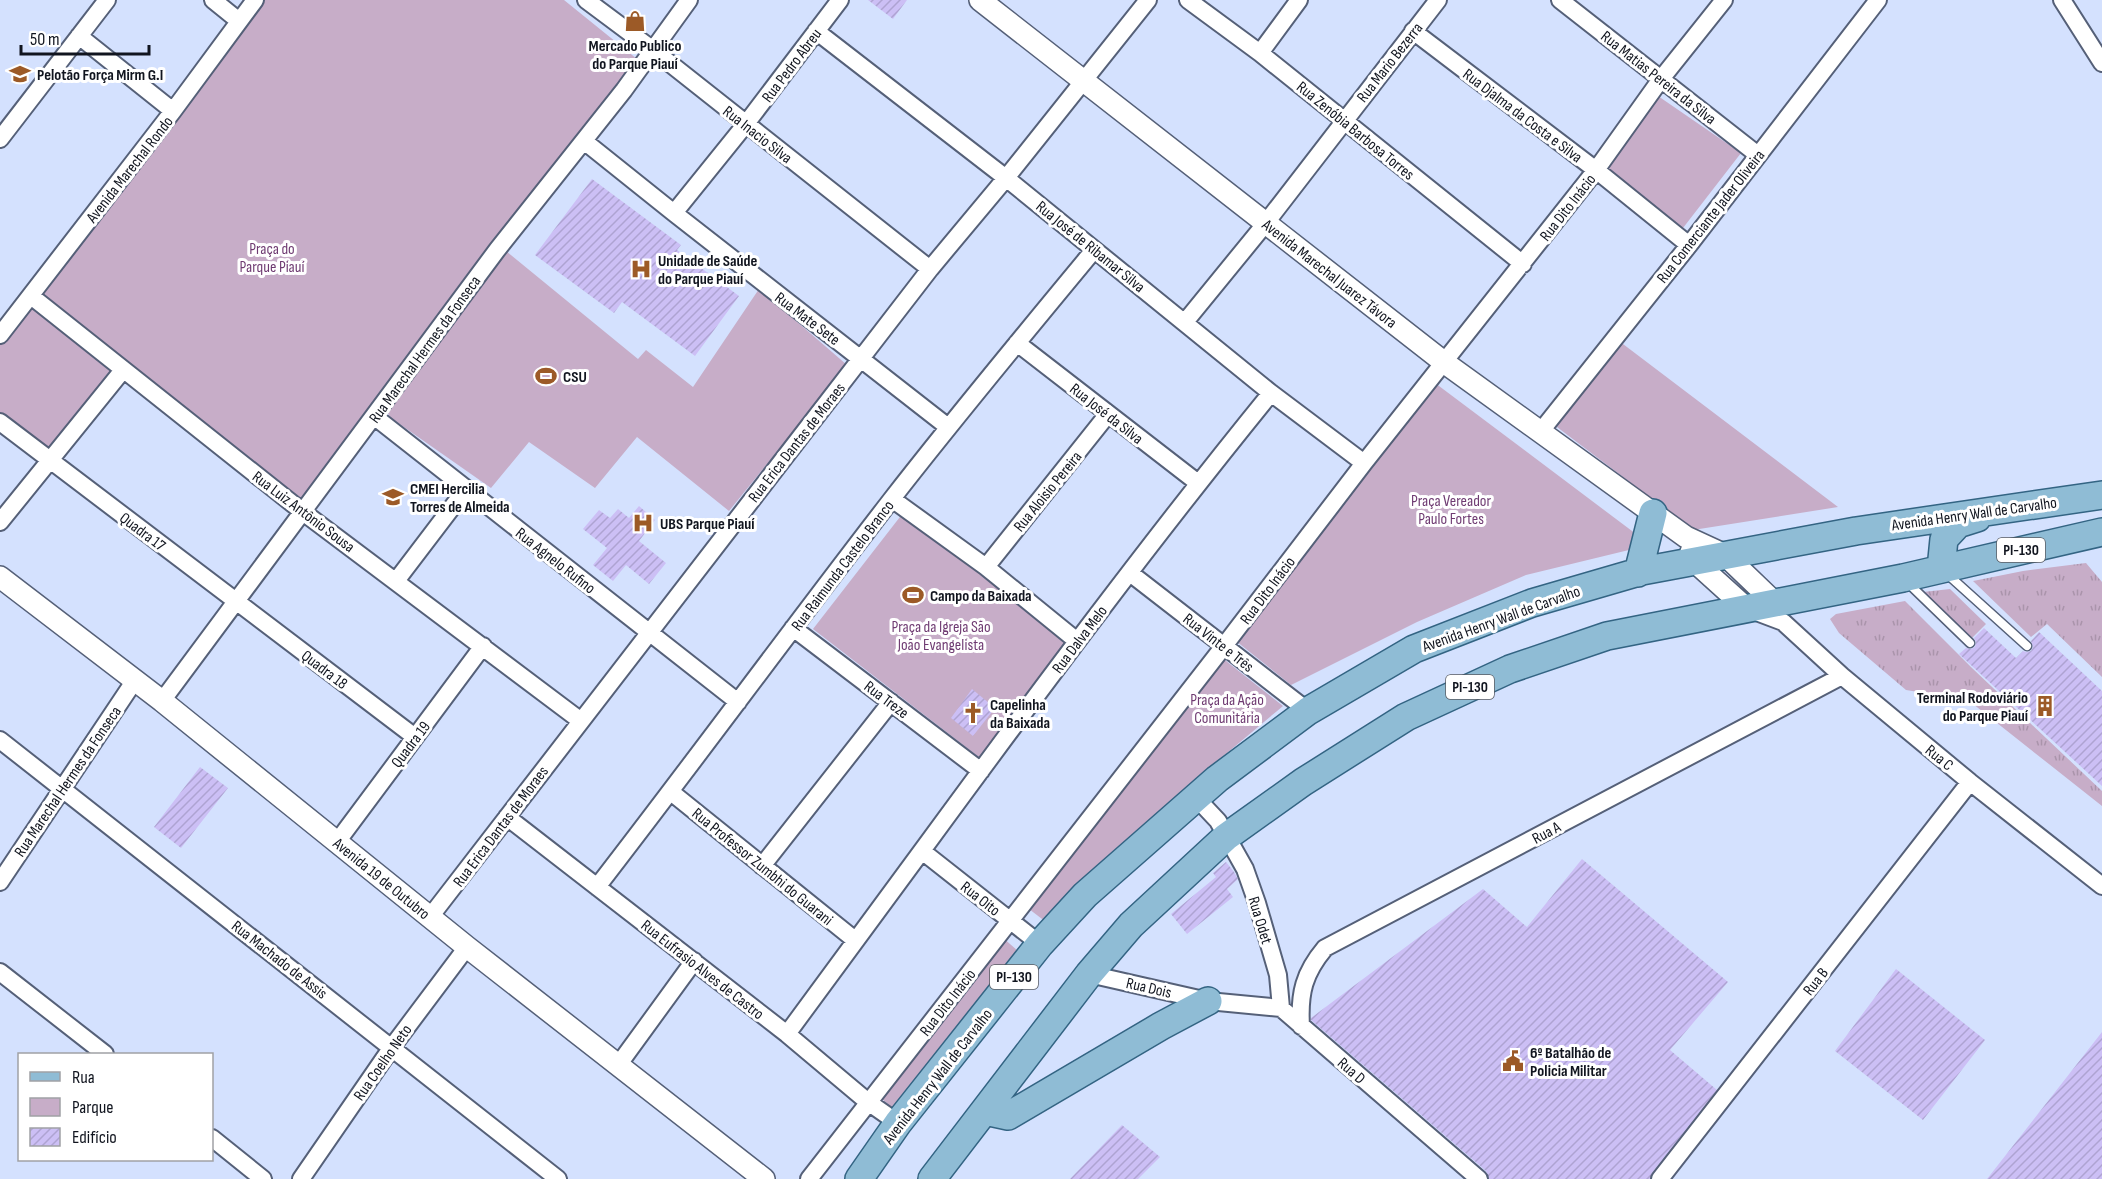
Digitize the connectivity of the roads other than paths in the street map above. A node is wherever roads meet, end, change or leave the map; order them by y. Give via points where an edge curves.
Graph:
1 (107, 0) edge
2 (213, 0) edge
3 (255, 0) edge
4 (586, 0) edge
5 (689, 0) edge
6 (840, 0) edge
7 (980, 0) edge
8 (1148, 0) edge
9 (1188, 0) edge
10 (1299, 0) edge
11 (1438, 0) edge
12 (1724, 0) edge
13 (1878, 0) edge
14 (2062, 0) edge
15 (1570, 3) edge
16 (239, 21) junction
17 (816, 31) junction
18 (1413, 31) junction
19 (79, 36) junction
20 (653, 50) junction
21 (1260, 53) junction
22 (2100, 58) edge
23 (1661, 79) junction
24 (1084, 80) junction
25 (173, 111) junction
26 (1344, 120) junction
27 (746, 125) junction
28 (2, 134) edge
29 (584, 141) junction
30 (1758, 155) junction
31 (1596, 170) junction
32 (1006, 178) junction
33 (674, 213) junction
34 (1265, 224) junction
35 (1689, 245) junction
36 (1094, 250) junction
37 (1523, 264) junction
38 (930, 269) junction
39 (31, 296) junction
40 (1185, 322) junction
41 (0, 334) edge
42 (1017, 342) junction
43 (861, 358) junction
44 (1445, 363) junction
45 (123, 370) junction
46 (1271, 393) junction
47 (1108, 414) junction
48 (375, 417) junction
49 (0, 422) edge
50 (948, 427) junction
51 (1541, 431) junction
52 (51, 461) junction
53 (1364, 463) junction
54 (1198, 483) junction
55 (466, 489) junction
56 (2102, 495) edge
57 (892, 499) junction
58 (2012, 507) junction
59 (303, 512) junction
60 (1653, 513) junction
61 (0, 522) edge
62 (2102, 532) edge
63 (1690, 549) junction
64 (1725, 555) junction
65 (986, 567) junction
66 (1941, 569) junction
67 (1130, 573) junction
68 (1638, 573) junction
69 (0, 577) edge
70 (1903, 578) junction
71 (396, 580) junction
72 (235, 601) junction
73 (1746, 608) junction
74 (1779, 612) junction
75 (793, 628) junction
76 (649, 632) junction
77 (1077, 641) junction
78 (1970, 643) dead end
79 (483, 646) junction
80 (1224, 646) junction
81 (2027, 646) dead end
82 (1842, 676) junction
83 (135, 680) junction
84 (162, 701) junction
85 (738, 702) junction
86 (891, 702) junction
87 (1308, 711) junction
88 (581, 721) junction
89 (415, 738) junction
90 (0, 740) edge
91 (981, 771) junction
92 (1970, 782) junction
93 (63, 789) junction
94 (671, 792) junction
95 (1195, 799) junction
96 (507, 817) junction
97 (1226, 837) junction
98 (337, 842) junction
99 (922, 851) junction
100 (762, 866) junction
101 (0, 882) edge
102 (597, 886) junction
103 (2102, 886) edge
104 (430, 917) junction
105 (1011, 921) junction
106 (855, 940) junction
107 (1040, 944) junction
108 (467, 947) junction
109 (694, 961) junction
110 (0, 972) edge
111 (1089, 974) junction
112 (1208, 1001) junction
113 (1281, 1008) junction
114 (1301, 1026) junction
115 (787, 1034) junction
116 (392, 1047) junction
117 (104, 1053) edge
118 (619, 1064) junction
119 (868, 1102) junction
120 (985, 1111) junction
121 (898, 1123) junction
122 (213, 1139) edge
123 (263, 1179) edge
124 (301, 1179) edge
125 (558, 1179) edge
126 (764, 1179) edge
127 (809, 1179) edge
128 (858, 1179) edge
129 (932, 1179) edge
130 (1479, 1179) edge
131 (1660, 1179) edge

1 - 19 street
2 - 16 street
3 - 16 street, Avenida Marechal Rondo
4 - 20 street, Rua Inacio Silva
5 - 20 street, Rua Marechal Hermes da Fonseca
6 - 17 street, Rua Pedro Abreu
7 - 24 street, Avenida Marechal Juarez Távora
8 - 24 street, Rua Erica Dantas de Moraes
9 - 21 street, Rua Zenóbia Barbosa Torres
10 - 21 street
11 - 18 street, Rua Mario Bezerra
12 - 23 street, Rua Dito Inácio
13 - 30 street, Rua Comerciante Jader Oliveira
14 - 22 street
15 - 23 street, Rua Matias Pereira da Silva
16 - 25 street, Avenida Marechal Rondo
17 - 27 street, Rua Pedro Abreu
17 - 32 street, Rua José de Ribamar Silva
18 - 26 street, Rua Mario Bezerra
18 - 31 street, Rua Djalma da Costa e Silva
19 - 25 street
19 - 28 street
20 - 27 street, Rua Inacio Silva
20 - 29 street, Rua Marechal Hermes da Fonseca
21 - 26 street, Rua Zenóbia Barbosa Torres
23 - 30 street, Rua Matias Pereira da Silva
23 - 31 street, Rua Dito Inácio
24 - 32 street, Rua Erica Dantas de Moraes
24 - 34 street, Avenida Marechal Juarez Távora
25 - 39 street, Avenida Marechal Rondo
26 - 34 street, Rua Mario Bezerra
26 - 37 street, Rua Zenóbia Barbosa Torres
27 - 33 street, Rua Pedro Abreu
27 - 38 street, Rua Inacio Silva
29 - 33 street, Rua Mate Sete
29 - 48 street, Rua Marechal Hermes da Fonseca via 501,244
30 - 35 street, Rua Comerciante Jader Oliveira
31 - 35 street, Rua Djalma da Costa e Silva
31 - 37 street, Rua Dito Inácio
32 - 36 street, Rua José de Ribamar Silva
32 - 38 street, Rua Erica Dantas de Moraes
33 - 43 street, Rua Mate Sete
34 - 40 street, Rua Mario Bezerra
34 - 44 street, Avenida Marechal Juarez Távora
35 - 51 street, Rua Comerciante Jader Oliveira
36 - 40 street, Rua José de Ribamar Silva
36 - 42 street, Rua Raimunda Castelo Branco
37 - 44 street, Rua Dito Inácio
38 - 43 street, Rua Erica Dantas de Moraes
39 - 41 street, Avenida Marechal Rondo
39 - 45 street, Rua Luiz Antônio Sousa
40 - 46 street, Rua José de Ribamar Silva
42 - 47 street, Rua José da Silva
42 - 50 street, Rua Raimunda Castelo Branco
43 - 50 street, Rua Mate Sete
43 - 76 street, Rua Erica Dantas de Moraes
44 - 51 street, Avenida Marechal Juarez Távora
44 - 53 street, Rua Dito Inácio
45 - 52 street
45 - 59 street, Rua Luiz Antônio Sousa
46 - 53 street, Rua José de Ribamar Silva
46 - 54 street, Rua Dalva Melo
47 - 54 street, Rua José da Silva
47 - 65 street, Rua Aloisio Pereira
48 - 55 street, Rua Agnelo Rufino
48 - 59 street, Rua Marechal Hermes da Fonseca
49 - 52 street, Quadra 17
50 - 57 street, Rua Raimunda Castelo Branco
51 - 60 street, Avenida Marechal Juarez Távora
52 - 61 street
52 - 72 street, Quadra 17
53 - 80 street, Rua Dito Inácio
54 - 67 street, Rua Dalva Melo
55 - 71 street
55 - 76 street, Rua Agnelo Rufino
56 - 58 main road, Avenida Henry Wall de Carvalho / PI-130
57 - 65 street
57 - 75 street, Rua Raimunda Castelo Branco
58 - 64 main road, Avenida Henry Wall de Carvalho / PI-130
58 - 66 main road via 1958,524 1949,531 1944,539
59 - 71 street, Rua Luiz Antônio Sousa
59 - 72 street, Rua Marechal Hermes da Fonseca
60 - 63 street, Avenida Marechal Juarez Távora
60 - 68 main road
62 - 66 main road, PI-130
63 - 64 main road, Avenida Henry Wall de Carvalho / PI-130
63 - 68 main road, Avenida Henry Wall de Carvalho / PI-130
63 - 73 street, Avenida Marechal Juarez Távora
64 - 74 street
65 - 77 street
66 - 70 main road, PI-130
66 - 81 lane
67 - 77 street, Rua Dalva Melo
67 - 80 street, Rua Vinte e Três
68 - 87 main road, Avenida Henry Wall de Carvalho / PI-130 via 1532,603 1414,649
69 - 83 street, Avenida 19 de Outubro
70 - 74 main road, PI-130
70 - 78 lane
71 - 79 street, Rua Luiz Antônio Sousa
72 - 84 street, Rua Marechal Hermes da Fonseca
72 - 89 street, Quadra 18
73 - 74 main road, PI-130
73 - 97 main road, PI-130 via 1607,636 1510,669 1406,717 1303,782
74 - 82 street, Rua C
75 - 85 street, Rua Raimunda Castelo Branco
75 - 86 street, Rua Treze
76 - 85 street, Rua Agnelo Rufino
76 - 88 street, Rua Erica Dantas de Moraes
77 - 91 street, Rua Dalva Melo
79 - 88 street, Rua Luiz Antônio Sousa
79 - 89 street, Quadra 19
80 - 87 street, Rua Vinte e Três
80 - 105 street, Rua Dito Inácio
82 - 92 street, Rua C
82 - 114 street, Rua A via 1325,948 1310,966 1300,1008
83 - 84 street, Avenida 19 de Outubro
83 - 93 street, Rua Marechal Hermes da Fonseca
84 - 98 street, Avenida 19 de Outubro
85 - 94 street, Rua Raimunda Castelo Branco
86 - 91 street, Rua Treze
86 - 100 street
87 - 95 main road, Avenida Henry Wall de Carvalho / PI-130
88 - 96 street, Rua Erica Dantas de Moraes
89 - 98 street, Quadra 19
90 - 93 street, Rua Machado de Assis
91 - 99 street, Rua Dalva Melo
92 - 103 street, Rua C
92 - 131 street, Rua B
93 - 101 street, Rua Marechal Hermes da Fonseca
93 - 116 street, Rua Machado de Assis
94 - 100 street, Rua Professor Zumbhi do Guarani
94 - 102 street, Rua Raimunda Castelo Branco
95 - 97 street, Rua Odet via 1218,821
95 - 107 main road, Avenida Henry Wall de Carvalho / PI-130 via 1086,895
96 - 102 street, Rua Eufrasio Alves de Castro
96 - 104 street, Rua Erica Dantas de Moraes
97 - 111 main road, PI-130 via 1131,925
97 - 113 street, Rua Odet via 1245,869 1257,903 1278,975
98 - 104 street, Avenida 19 de Outubro
99 - 105 street, Rua Oito
99 - 106 street, Rua Dalva Melo
100 - 106 street, Rua Professor Zumbhi do Guarani
102 - 109 street, Rua Eufrasio Alves de Castro
104 - 108 street, Avenida 19 de Outubro
105 - 107 street, Rua Oito
105 - 119 street, Rua Dito Inácio
106 - 115 street, Rua Dalva Melo
107 - 121 main road, Avenida Henry Wall de Carvalho / PI-130
108 - 116 street, Rua Coelho Neto
108 - 118 street, Avenida 19 de Outubro
109 - 115 street, Rua Eufrasio Alves de Castro
109 - 118 street
110 - 117 street
111 - 112 street, Rua Dois
111 - 120 main road, PI-130
112 - 113 street
112 - 120 main road via 1008,1116
113 - 114 street, Rua D
114 - 130 street, Rua D
115 - 119 street, Rua Eufrasio Alves de Castro
116 - 124 street, Rua Coelho Neto
116 - 125 street, Rua Machado de Assis
118 - 126 street, Avenida 19 de Outubro
119 - 121 street, Rua Eufrasio Alves de Castro
119 - 127 street, Rua Dito Inácio
120 - 129 main road, PI-130
121 - 128 main road, Avenida Henry Wall de Carvalho / PI-130
122 - 123 street

